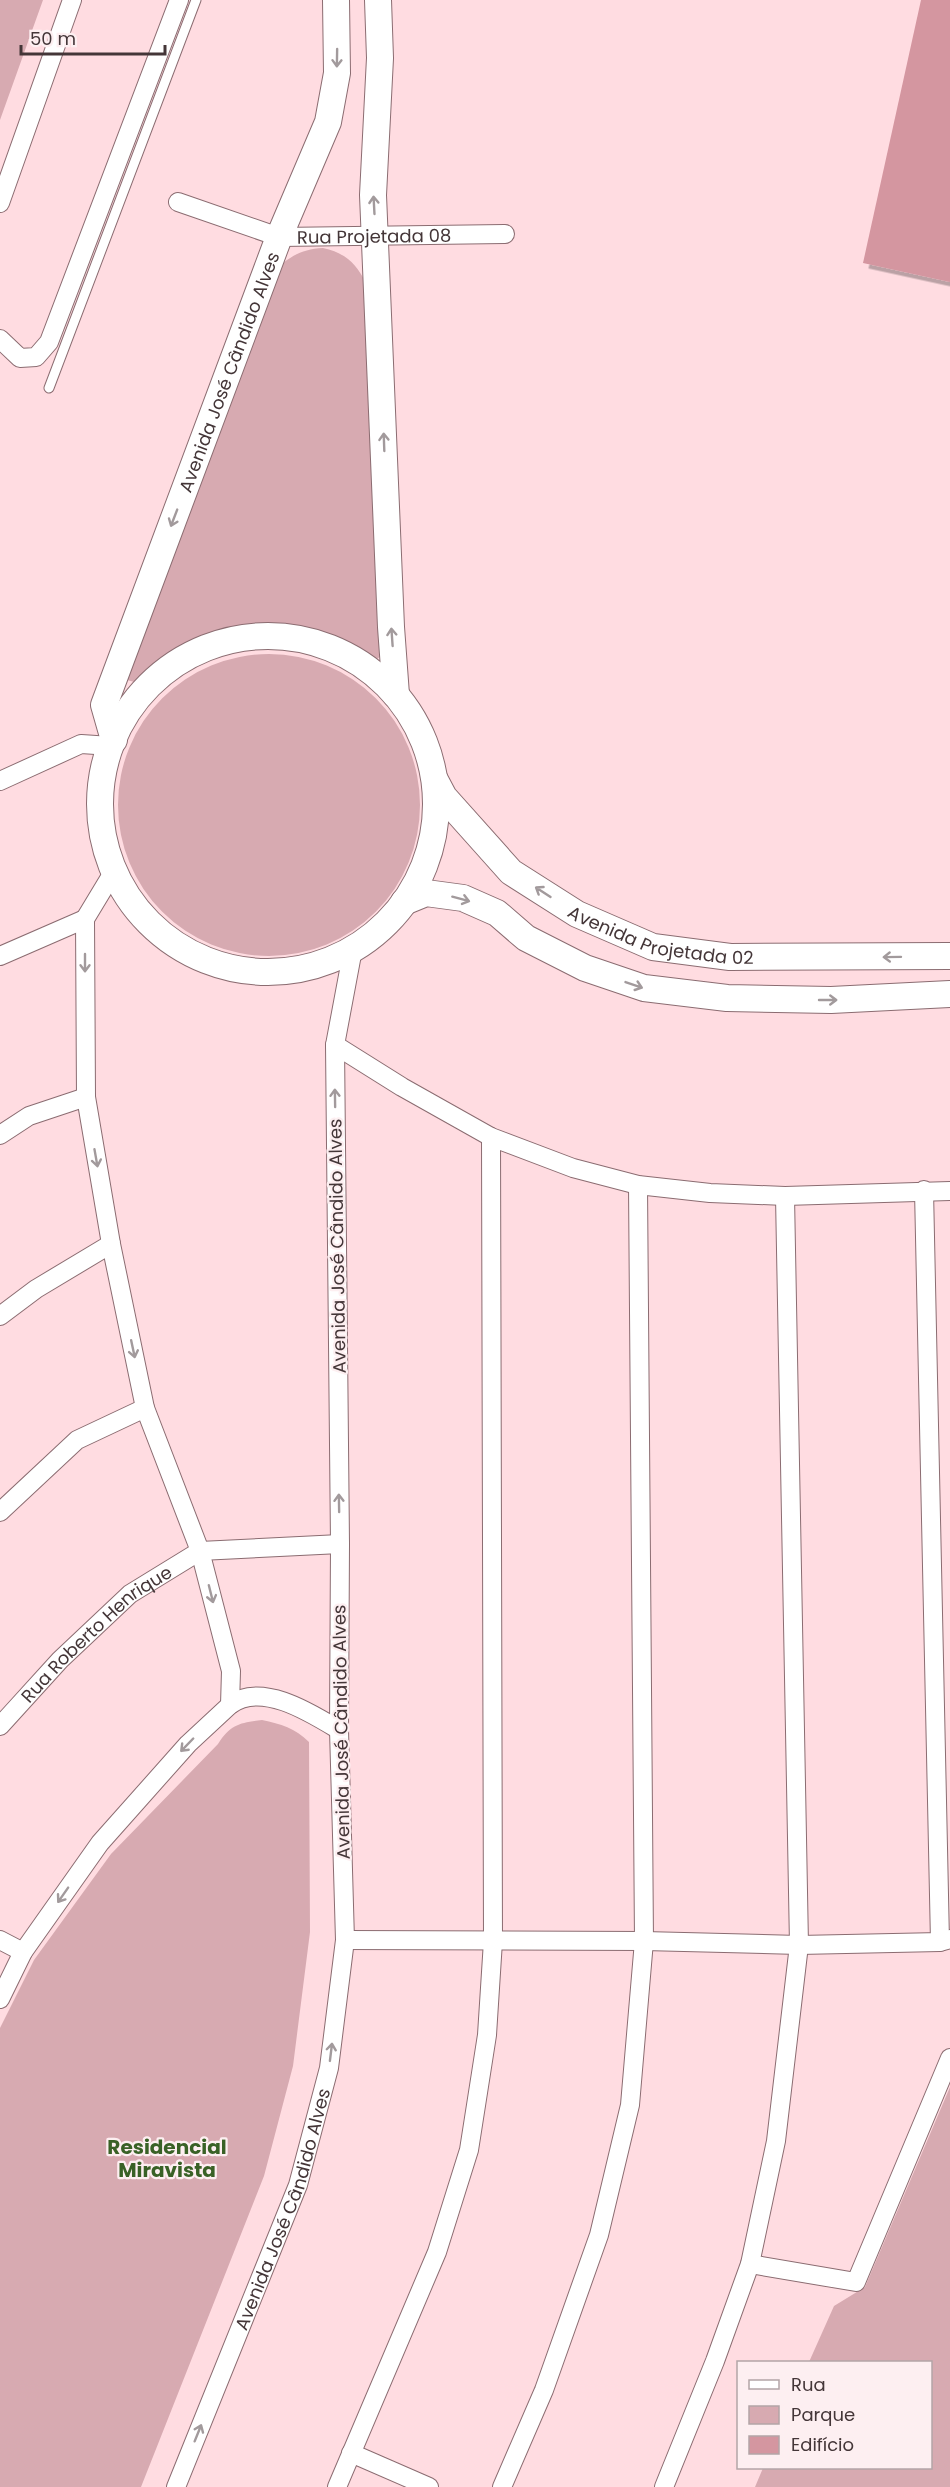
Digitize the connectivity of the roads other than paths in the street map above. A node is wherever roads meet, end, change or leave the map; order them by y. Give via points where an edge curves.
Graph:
1 (72, 0) edge
2 (179, 0) edge
3 (196, 0) edge
4 (336, 0) edge
5 (378, 0) edge
6 (178, 202) dead end
7 (0, 203) edge
8 (506, 234) dead end
9 (279, 237) junction
10 (375, 237) junction
11 (0, 339) edge
12 (49, 388) dead end
13 (396, 695) junction
14 (112, 743) junction
15 (434, 776) junction
16 (0, 781) edge
17 (114, 871) junction
18 (404, 902) junction
19 (85, 919) junction
20 (353, 949) junction
21 (0, 956) edge
22 (950, 956) edge
23 (950, 994) edge
24 (335, 1045) junction
25 (86, 1097) junction
26 (0, 1135) edge
27 (491, 1137) junction
28 (638, 1185) junction
29 (924, 1190) junction
30 (950, 1191) edge
31 (785, 1196) junction
32 (111, 1244) junction
33 (0, 1316) edge
34 (145, 1408) junction
35 (0, 1512) edge
36 (340, 1544) junction
37 (200, 1551) junction
38 (230, 1705) junction
39 (0, 1726) edge
40 (339, 1730) junction
41 (0, 1940) edge
42 (345, 1940) junction
43 (945, 1940) edge
44 (493, 1941) junction
45 (644, 1941) junction
46 (799, 1945) junction
47 (23, 1952) junction
48 (0, 1999) edge
49 (950, 2058) edge
50 (750, 2264) junction
51 (351, 2453) junction
52 (176, 2487) edge
53 (337, 2487) edge
54 (429, 2487) edge
55 (502, 2487) edge
56 (663, 2487) edge

1 - 7 street
2 - 11 street via 49,342 36,357 20,358
3 - 12 lane
4 -> 9 street, Avenida José Cândido Alves via 337,73 328,122
10 -> 5 street via 373,195 381,58
6 - 9 street, Rua Projetada 08
8 - 10 street, Rua Projetada 08
9 - 10 street, Rua Projetada 08
9 -> 14 street, Avenida José Cândido Alves via 104,705
13 -> 10 street
13 - 14 street via 362,664 341,652 297,638 251,637 205,648 165,672 132,706
13 - 15 street via 420,733
14 - 16 street via 81,744
14 - 17 street via 100,795 105,844
15 - 18 street via 431,842 416,883
22 -> 15 street, Avenida Projetada 02 via 730,957 652,947 577,914 511,872 444,797
17 - 19 street
17 - 20 street via 133,905 164,937 224,967 290,971
18 - 20 street via 390,920
18 -> 23 street via 426,893 463,898 497,913 526,938 585,968 644,988 738,998 831,1000
19 - 21 street
19 -> 25 street
20 - 24 street, Avenida José Cândido Alves
24 - 27 street
36 -> 24 street, Avenida José Cândido Alves
25 - 26 street via 29,1116
25 -> 32 street
27 - 28 street via 573,1168
27 - 44 street
28 - 31 street
28 - 45 street
29 - 30 street
29 - 31 street
29 - 43 street
31 - 46 street
32 - 33 street via 36,1289
32 -> 34 street
34 - 35 street via 77,1440
34 - 37 street
36 - 37 street
36 - 40 street, Avenida José Cândido Alves
37 -> 38 street via 231,1671
37 - 39 street, Rua Roberto Henrique via 130,1594 60,1660
38 - 40 street via 262,1697 289,1702
38 -> 47 street via 188,1744 100,1843
40 - 42 street, Avenida José Cândido Alves
41 - 47 street
42 - 44 street
52 -> 42 street, Avenida José Cândido Alves via 298,2185 329,2068
43 - 46 street
44 - 45 street
44 - 51 street via 487,2035 469,2150 437,2252
45 - 46 street
45 - 55 street via 630,2104 599,2235 544,2390
46 - 50 street via 776,2141
47 - 48 street
49 - 50 street via 856,2282
50 - 56 street
51 - 53 street
51 - 54 street

